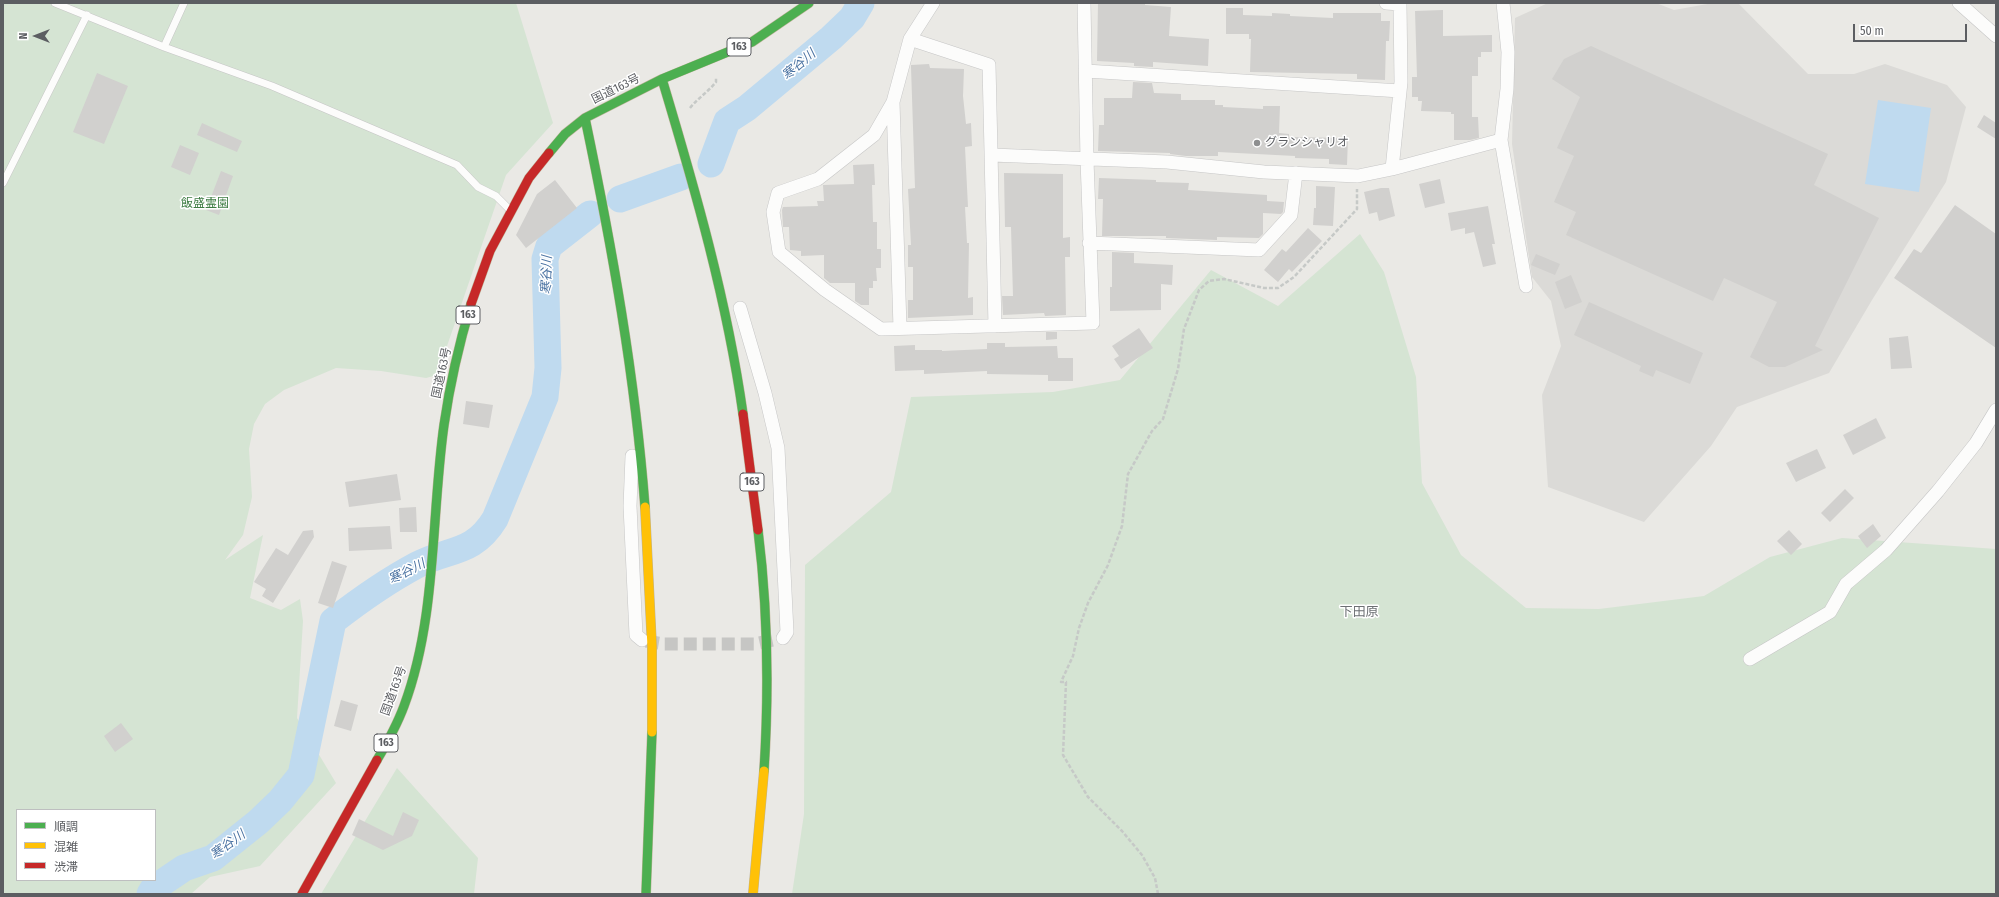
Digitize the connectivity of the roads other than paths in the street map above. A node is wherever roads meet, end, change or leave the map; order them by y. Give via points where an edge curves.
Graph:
1 (55, 3) edge
2 (184, 3) edge
3 (809, 3) edge
4 (933, 3) edge
5 (1084, 3) edge
6 (1386, 3) edge
7 (1503, 3) edge
8 (1959, 3) edge
9 (1400, 4) edge
10 (87, 15) junction
11 (1996, 36) edge
12 (910, 39) junction
13 (164, 47) junction
14 (1086, 72) junction
15 (662, 79) junction
16 (1400, 90) junction
17 (893, 102) junction
18 (585, 118) junction
19 (1501, 140) junction
20 (992, 155) junction
21 (1087, 160) junction
22 (1392, 169) junction
23 (1296, 173) junction
24 (3, 183) edge
25 (510, 210) junction
26 (1090, 243) junction
27 (1526, 286) dead end
28 (740, 308) dead end
29 (995, 326) junction
30 (900, 328) junction
31 (765, 393) junction
32 (635, 400) junction
33 (741, 400) junction
34 (1996, 410) edge
35 (783, 638) dead end
36 (642, 640) dead end
37 (1750, 660) dead end
38 (302, 894) edge
39 (646, 894) edge
40 (753, 894) edge

1 - 10 lane
2 - 13 lane
3 - 15 highway, 国道163号 / 163 via 752,42
4 - 12 street
5 - 14 street
6 - 9 street
7 - 19 street via 1508,52
8 - 11 street
9 - 16 street
10 - 13 lane
10 - 24 lane
12 - 17 street
12 - 20 street via 989,65
13 - 25 lane via 272,86 457,165 478,187 496,196
14 - 16 street
14 - 21 street
15 - 18 highway, 国道163号 / 163
15 - 33 highway, 163 via 709,244 728,325
16 - 22 street
17 - 30 street
17 - 30 street via 874,135 818,179 778,193 773,212 779,252 825,290 881,329
18 - 25 highway, 国道163号 / 163 via 565,134 543,160
18 - 32 highway via 606,215
19 - 22 street
19 - 27 street
20 - 21 street
20 - 29 street
21 - 23 street via 1167,162
21 - 26 street
22 - 23 street via 1358,176
23 - 26 street via 1291,215 1259,250
25 - 38 highway, 国道163号 / 163 via 490,251 455,360 444,425 425,624 404,706 387,742
26 - 29 street via 1092,323
28 - 31 street
29 - 30 street
31 - 33 street
31 - 35 street via 778,448 787,632
32 - 36 street via 630,506 636,635
32 - 39 highway via 650,593 652,690
33 - 40 highway, 163 via 760,546 767,653 764,787
34 - 37 street via 1976,442 1938,491 1886,550 1846,584 1830,612

